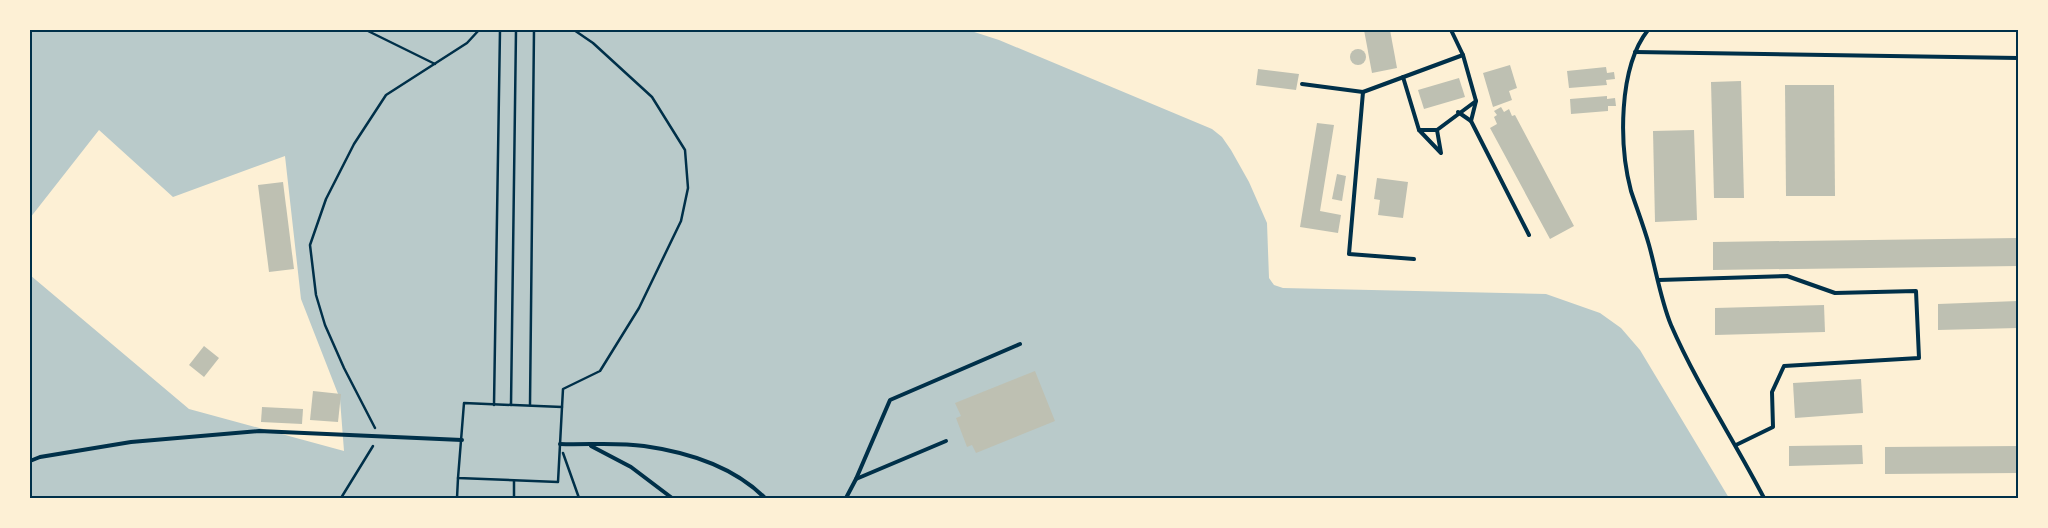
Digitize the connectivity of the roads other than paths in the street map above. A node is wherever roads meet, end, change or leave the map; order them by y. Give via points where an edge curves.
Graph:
1 (1451, 30) edge
2 (1648, 30) edge
3 (1635, 52) junction
4 (1463, 55) junction
5 (2018, 58) edge
6 (1403, 77) junction
7 (1302, 84) dead end
8 (1363, 92) junction
9 (1476, 101) junction
10 (1458, 112) junction
11 (1471, 120) junction
12 (1419, 130) junction
13 (1436, 130) junction
14 (1529, 235) dead end
15 (1414, 259) dead end
16 (1659, 280) junction
17 (1020, 344) dead end
18 (462, 440) road end
19 (946, 441) dead end
20 (560, 444) road end
21 (589, 445) junction
22 (1736, 445) junction
23 (30, 460) edge
24 (856, 478) junction
25 (672, 498) edge
26 (765, 498) edge
27 (846, 498) edge
28 (1764, 498) edge
29 (1962, 498) edge
30 (1979, 498) edge

1 - 4 lane
2 - 3 lane
3 - 5 lane
3 - 16 lane via 1626,84 1625,150 1631,190
4 - 6 lane
4 - 9 lane
6 - 8 lane
6 - 12 lane
7 - 8 lane
8 - 15 lane via 1349,254
9 - 10 lane
9 - 11 lane
10 - 11 lane
10 - 13 lane
11 - 14 lane
12 - 13 lane
12 - 13 lane via 1441,154
16 - 22 lane via 1670,324
16 - 22 lane via 1787,276 1835,294 1916,292 1919,358 1784,366 1772,392 1774,427
17 - 24 lane via 890,400
18 - 23 lane via 259,431 131,442
19 - 24 lane
20 - 21 lane
21 - 25 lane via 631,467
21 - 26 lane via 644,446 702,459 751,484
22 - 28 lane
24 - 27 lane
29 - 30 lane

